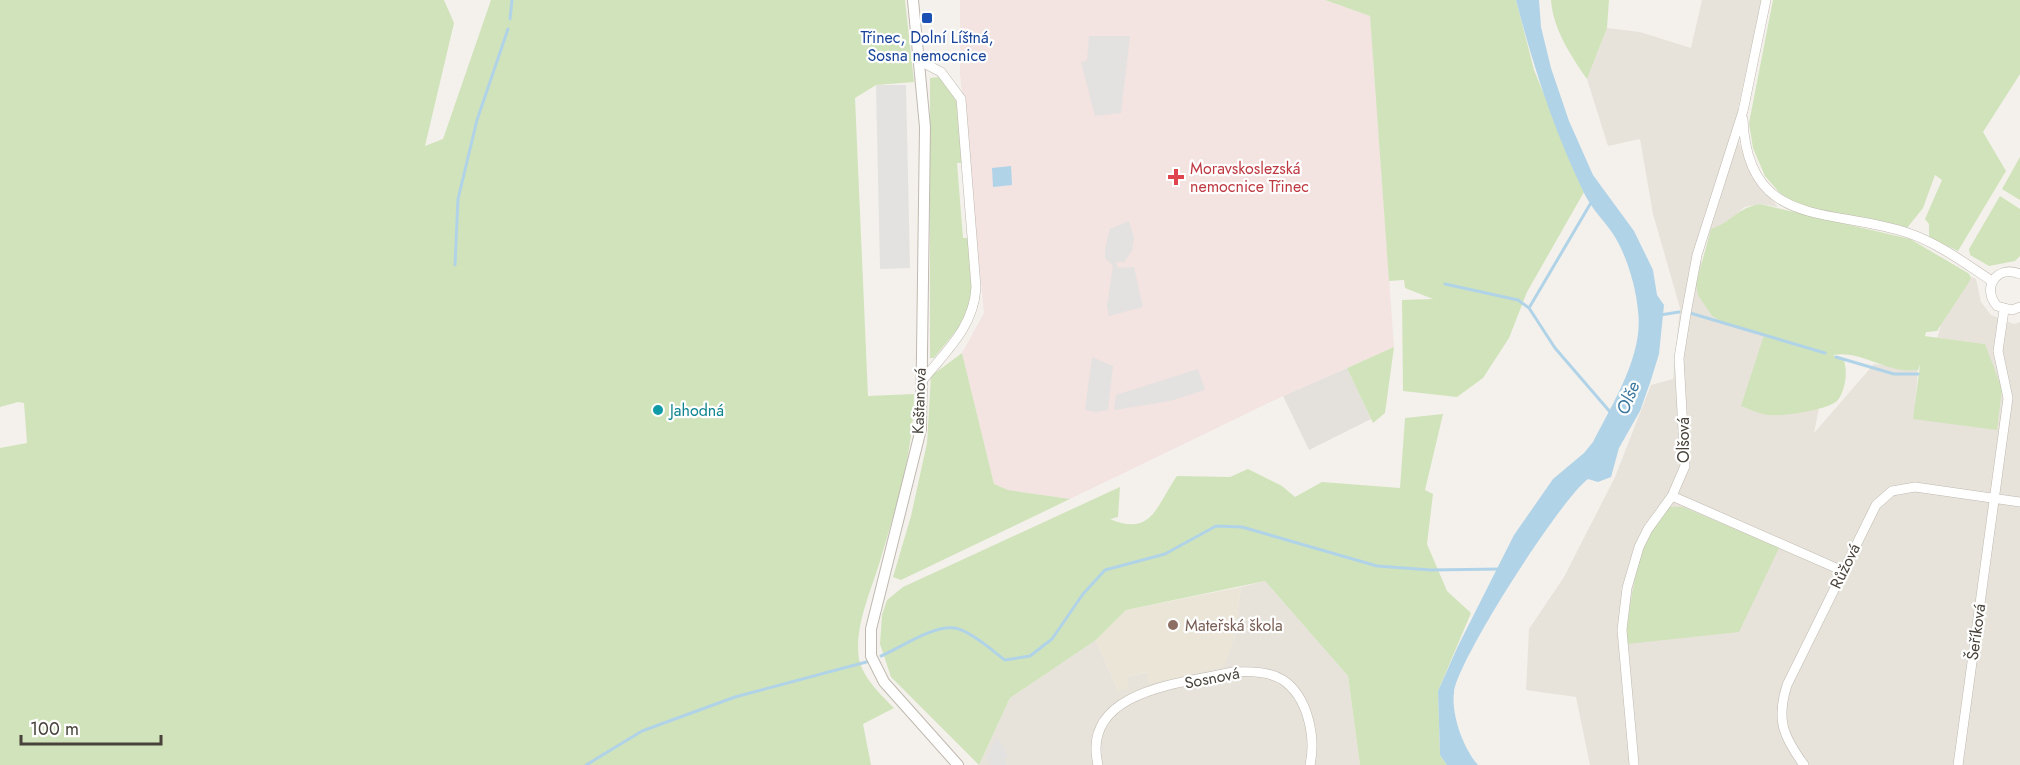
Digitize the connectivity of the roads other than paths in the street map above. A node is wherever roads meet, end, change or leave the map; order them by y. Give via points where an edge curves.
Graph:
1 (913, 0) edge
2 (1766, 0) edge
3 (920, 61) junction
4 (1743, 111) junction
5 (2020, 274) edge
6 (1992, 281) junction
7 (2020, 307) edge
8 (2004, 310) junction
9 (922, 381) junction
10 (1672, 496) junction
11 (1994, 498) junction
12 (2020, 502) edge
13 (1843, 572) junction
14 (1634, 764) edge
15 (958, 765) edge
16 (1098, 765) edge
17 (1310, 765) edge
18 (1804, 765) edge
19 (1959, 765) edge

1 - 3 street, Kaštanová
2 - 4 street, Olšová
3 - 9 street, Kaštanová via 925,127
3 - 9 street via 941,72 961,99 976,287 975,306 967,326
4 - 6 street, Olšová via 1744,133 1756,171 1778,200 1816,215 1908,233
4 - 10 street, Olšová via 1697,255 1686,314 1679,358 1685,466
5 - 6 street via 2001,273
6 - 8 street via 1990,295
7 - 8 street
8 - 11 street via 1998,351 2008,398
9 - 15 street, Kaštanová via 921,429 871,629 871,656 884,682
10 - 13 street
10 - 14 street, Olšová via 1639,547 1627,588 1622,630
11 - 12 street, Růžová
11 - 13 street, Růžová via 1915,487 1892,491 1876,505
11 - 19 street, Šeříková
13 - 18 street, Růžová via 1781,704 1782,727
16 - 17 street, Sosnová via 1095,754 1100,728 1116,706 1140,693 1246,672 1283,680 1300,699 1309,721 1313,749

